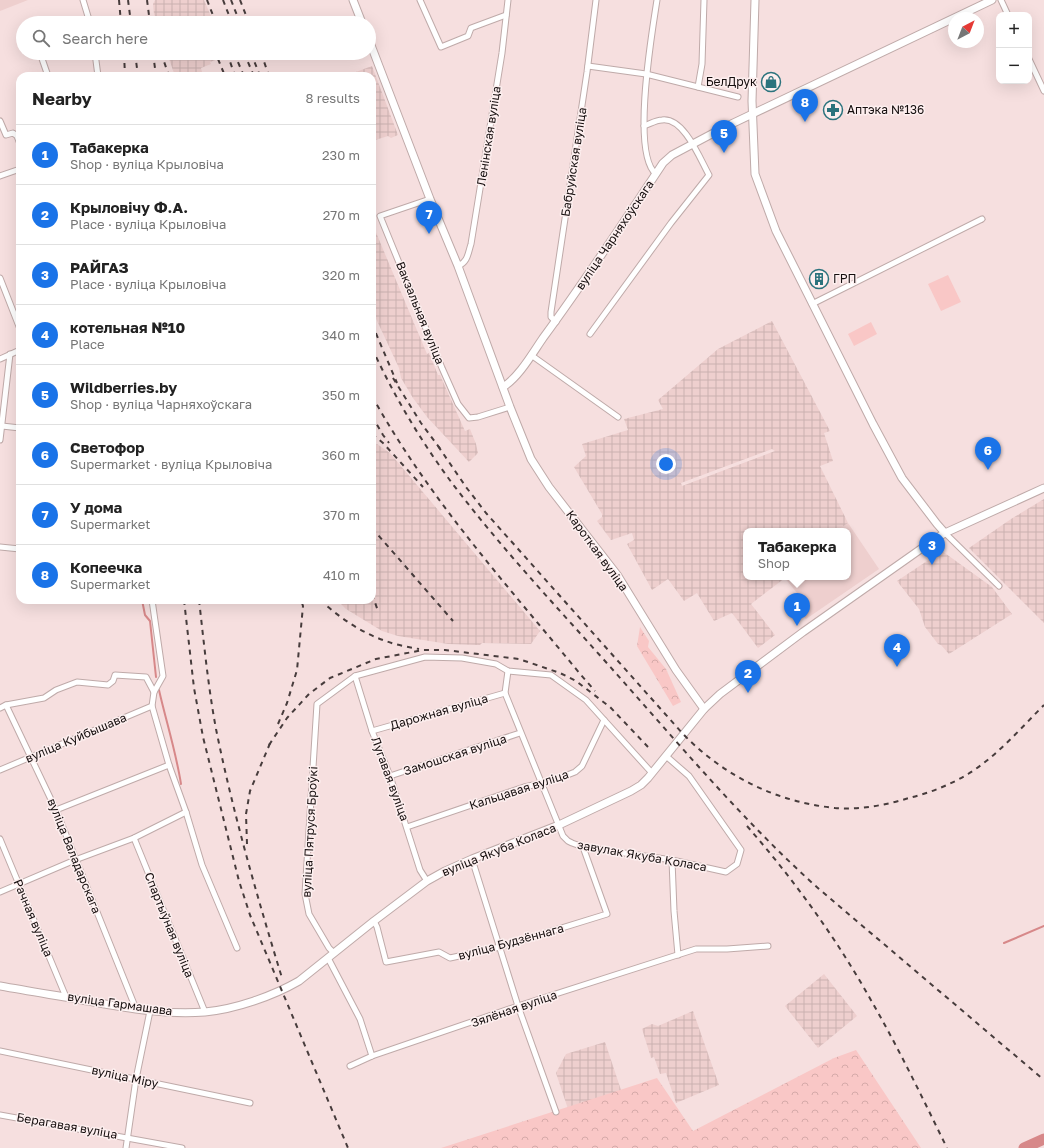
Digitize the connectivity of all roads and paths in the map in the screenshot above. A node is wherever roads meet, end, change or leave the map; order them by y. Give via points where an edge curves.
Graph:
1 (83, 0) edge
2 (353, 0) edge
3 (420, 0) edge
4 (508, 0) edge
5 (596, 0) edge
6 (656, 0) edge
7 (704, 0) edge
8 (755, 0) edge
9 (992, 0) edge
10 (1001, 0) edge
11 (1007, 12) edge
12 (506, 15) junction
13 (88, 16) edge
14 (359, 16) edge
15 (376, 58) edge
16 (42, 60) edge
17 (96, 60) edge
18 (1032, 65) edge
19 (588, 66) junction
20 (47, 72) edge
21 (97, 72) edge
22 (646, 74) junction
23 (698, 87) junction
24 (1044, 91) edge
25 (738, 97) dead end
26 (752, 113) junction
27 (0, 121) edge
28 (644, 126) junction
29 (16, 135) edge
30 (692, 143) junction
31 (16, 170) edge
32 (656, 174) junction
33 (0, 176) edge
34 (430, 199) junction
35 (982, 219) dead end
36 (458, 266) junction
37 (0, 278) edge
38 (812, 304) junction
39 (16, 319) edge
40 (556, 322) junction
41 (590, 334) dead end
42 (16, 352) edge
43 (10, 354) junction
44 (531, 355) junction
45 (0, 359) edge
46 (503, 387) junction
47 (510, 407) junction
48 (618, 417) dead end
49 (2, 426) junction
50 (16, 428) edge
51 (0, 440) edge
52 (1044, 488) edge
53 (945, 533) junction
54 (0, 547) edge
55 (16, 549) edge
56 (999, 586) dead end
57 (153, 604) edge
58 (508, 671) junction
59 (355, 676) junction
60 (154, 692) junction
61 (505, 693) junction
62 (6, 705) junction
63 (152, 706) junction
64 (0, 708) edge
65 (704, 709) junction
66 (604, 720) junction
67 (372, 731) junction
68 (520, 733) junction
69 (666, 756) junction
70 (32, 757) junction
71 (169, 765) junction
72 (0, 770) edge
73 (652, 773) junction
74 (390, 776) junction
75 (542, 784) junction
76 (56, 810) junction
77 (186, 812) junction
78 (559, 825) junction
79 (406, 826) junction
80 (134, 838) junction
81 (0, 839) edge
82 (584, 847) junction
83 (472, 859) junction
84 (75, 860) junction
85 (672, 860) junction
86 (427, 881) junction
87 (18, 884) junction
88 (0, 892) edge
89 (374, 921) junction
90 (768, 946) dead end
91 (500, 947) junction
92 (237, 948) dead end
93 (334, 953) junction
94 (678, 955) junction
95 (328, 958) junction
96 (0, 986) edge
97 (286, 989) joint
98 (66, 997) junction
99 (518, 1006) junction
100 (136, 1009) junction
101 (150, 1011) junction
102 (205, 1012) junction
103 (0, 1051) edge
104 (372, 1056) junction
105 (350, 1066) dead end
106 (136, 1079) junction
107 (250, 1103) dead end
108 (556, 1112) dead end
109 (0, 1114) edge
110 (128, 1137) junction
111 (126, 1148) edge
112 (182, 1148) edge

1 - 13 street
2 - 14 street
3 - 12 street via 441,47 468,36 470,28
4 - 12 street, Ленінская вуліца
5 - 19 street, Бабруйская вуліца
6 - 22 street
7 - 23 street via 702,64
8 - 26 street
9 - 26 street, вуліца Чарняхоўскага
10 - 11 street
12 - 36 street, Ленінская вуліца via 473,237 465,263
15 - 34 street, Кароткая вуліца
16 - 20 street
17 - 21 street
18 - 24 street
19 - 22 street
19 - 40 street, Бабруйская вуліца via 551,312 551,317
22 - 23 street
22 - 28 street
23 - 25 street
26 - 30 street, вуліца Чарняхоўскага
26 - 38 street via 755,174 776,231
27 - 29 street via 6,135 13,133
28 - 30 street via 663,120 672,121
28 - 32 street via 647,158 652,171
30 - 32 street, вуліца Чарняхоўскага via 668,158
30 - 41 street via 708,175
31 - 33 street
32 - 40 street, вуліца Чарняхоўскага
34 - 36 street, Кароткая вуліца
34 - 47 street, Вакзальная вуліца via 380,216 458,404 468,418 478,418
35 - 38 street
36 - 46 street, Кароткая вуліца
37 - 39 street
38 - 53 street via 902,478
40 - 44 street, вуліца Чарняхоўскага
42 - 43 street
43 - 45 street
43 - 49 street
44 - 46 street, вуліца Чарняхоўскага via 513,380
44 - 48 street
46 - 47 street, Кароткая вуліца
47 - 65 street, Кароткая вуліца via 539,472 618,576 676,670
49 - 50 street
49 - 51 street
52 - 53 street, вуліца Якуба Коласа
53 - 56 street
53 - 65 street, вуліца Якуба Коласа via 803,632 720,694
54 - 55 street
57 - 60 street via 163,676
58 - 59 street via 496,664 462,658 425,657
58 - 61 street, завулак Якуба Коласа
58 - 66 street via 551,675 586,700
59 - 67 street, Лугавая вуліца
59 - 93 street, вуліца Пятруся Броўкі via 317,704 305,894 309,914
60 - 62 street via 146,677 115,675 113,682 108,685 76,682 44,698
60 - 63 street
61 - 67 street, Дарожная вуліца
61 - 68 street, завулак Якуба Коласа
62 - 64 street
62 - 70 street, вуліца Валадарскага
63 - 70 street, вуліца Куйбышава
63 - 71 street
65 - 69 street, вуліца Якуба Коласа
66 - 73 street
66 - 75 street, Кальцавая вуліца via 582,766 575,772
67 - 74 street, Лугавая вуліца
68 - 74 street, Замошская вуліца
68 - 75 street, завулак Якуба Коласа
69 - 73 street, вуліца Якуба Коласа
69 - 85 street, завулак Якуба Коласа via 689,776 741,850 737,864 726,872
70 - 72 street, вуліца Куйбышава
70 - 76 street, вуліца Валадарскага
71 - 76 street
71 - 77 street
73 - 78 street, вуліца Якуба Коласа via 631,791
74 - 79 street, Лугавая вуліца
75 - 78 street, завулак Якуба Коласа
75 - 79 street, Кальцавая вуліца via 524,787
76 - 84 street, вуліца Валадарскага
77 - 80 street
77 - 92 street via 202,865
78 - 82 street, завулак Якуба Коласа via 568,841
78 - 83 street, вуліца Якуба Коласа
79 - 86 street, Лугавая вуліца via 420,870
80 - 84 street
80 - 102 street, Спартыўная вуліца
81 - 87 street, Рачная вуліца
82 - 85 street, завулак Якуба Коласа
82 - 91 street, вуліца Будзённага via 607,914
83 - 86 street, вуліца Якуба Коласа
83 - 91 street
84 - 87 street
84 - 100 street, вуліца Валадарскага
85 - 94 street
86 - 89 street, вуліца Якуба Коласа
87 - 88 street
87 - 98 street, Рачная вуліца
89 - 91 street, вуліца Будзённага via 386,962 439,952 450,958
89 - 93 street, вуліца Якуба Коласа
90 - 94 street, Зялёная вуліца via 696,948
91 - 99 street
93 - 95 street, вуліца Якуба Коласа
94 - 99 street, Зялёная вуліца
95 - 97 street, вуліца Якуба Коласа
95 - 104 street via 360,1019
96 - 98 street, вуліца Гармашава
97 - 102 street, вуліца Гармашава via 249,1002
98 - 100 street, вуліца Гармашава
99 - 104 street, Зялёная вуліца
99 - 108 street
100 - 101 street, вуліца Гармашава
101 - 102 street, вуліца Гармашава
101 - 106 street
103 - 106 street, вуліца Міру
104 - 105 street, Зялёная вуліца
106 - 107 street, вуліца Міру
106 - 110 street
109 - 110 street, Берагавая вуліца
110 - 111 street
110 - 112 street, Берагавая вуліца

